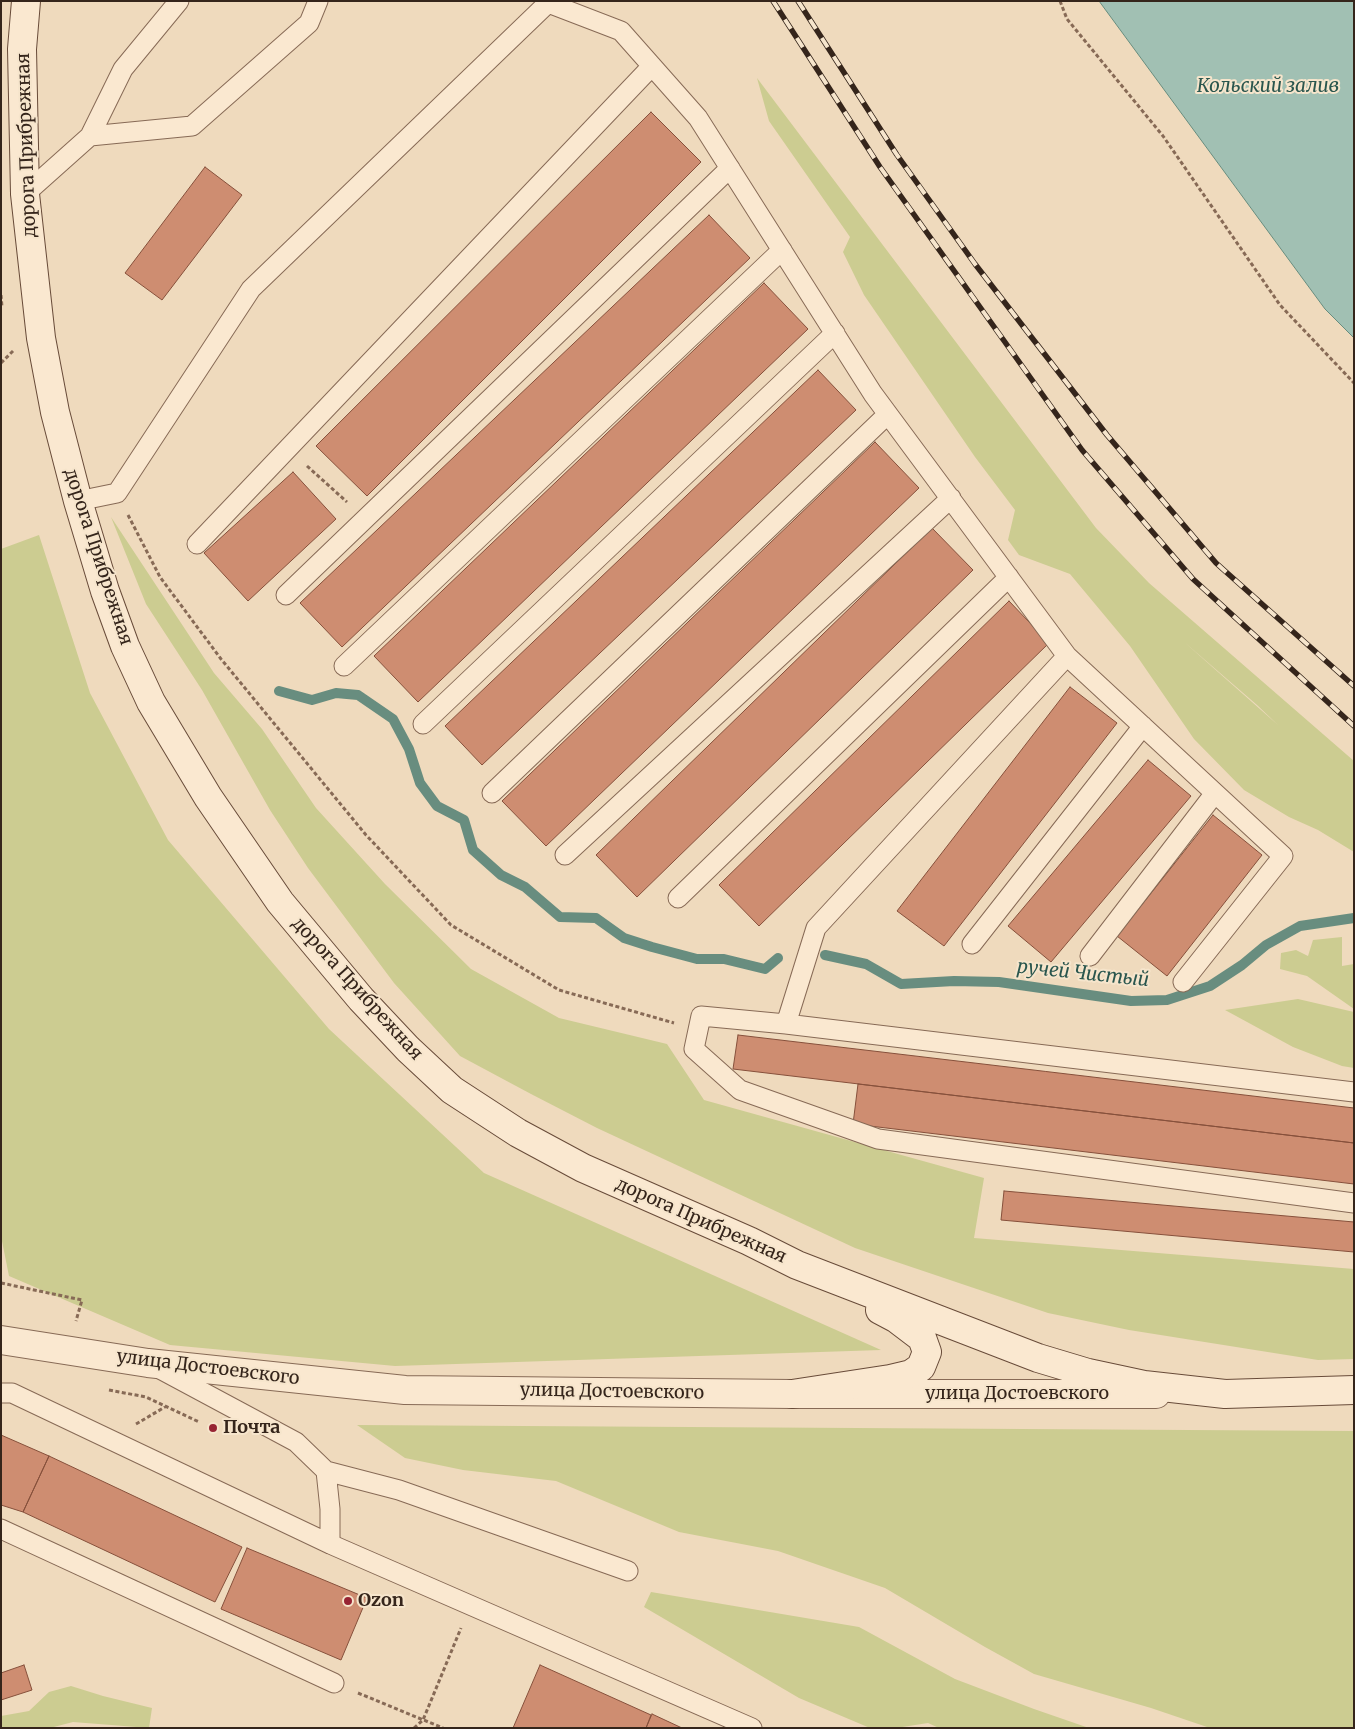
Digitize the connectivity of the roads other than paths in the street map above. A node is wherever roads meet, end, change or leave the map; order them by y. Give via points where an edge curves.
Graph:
1 (26, 1) edge
2 (179, 1) edge
3 (318, 1) edge
4 (652, 66) junction
5 (90, 136) junction
6 (730, 168) junction
7 (25, 194) junction
8 (782, 250) junction
9 (835, 333) junction
10 (888, 414) junction
11 (951, 498) junction
12 (78, 500) junction
13 (197, 544) dead end
14 (1009, 576) junction
15 (286, 596) dead end
16 (1067, 656) junction
17 (344, 666) dead end
18 (423, 724) dead end
19 (1144, 726) junction
20 (492, 793) dead end
21 (1215, 793) junction
22 (565, 856) dead end
23 (678, 898) dead end
24 (972, 944) dead end
25 (1090, 956) dead end
26 (1183, 982) dead end
27 (786, 1024) junction
28 (1354, 1092) edge
29 (1354, 1203) edge
30 (797, 1264) junction
31 (1, 1340) edge
32 (148, 1363) junction
33 (1354, 1390) edge
34 (1, 1392) edge
35 (792, 1394) junction
36 (1225, 1394) junction
37 (326, 1471) junction
38 (1, 1528) edge
39 (330, 1544) junction
40 (628, 1571) dead end
41 (334, 1683) road end
42 (752, 1728) edge

1 - 7 main road, дорога Прибрежная via 22,49
2 - 5 lane via 124,69
3 - 5 lane via 309,23 192,126
4 - 6 lane via 698,118
4 - 12 lane via 621,31 548,3 251,289 117,492
4 - 13 lane
5 - 7 lane
6 - 8 lane
6 - 15 lane
7 - 12 main road, дорога Прибрежная via 41,338 55,412
8 - 9 lane
8 - 17 lane
9 - 10 lane
9 - 18 lane
10 - 11 lane
10 - 20 lane
11 - 14 lane
11 - 22 lane
12 - 30 main road, дорога Прибрежная via 105,591 125,646 151,702 208,797 280,902 375,1014 452,1090 518,1133 583,1168
14 - 16 lane
14 - 23 lane
16 - 19 lane
16 - 27 lane via 816,928
19 - 21 lane
19 - 24 lane
21 - 25 lane
21 - 26 lane via 1283,856
27 - 28 lane
27 - 29 lane via 701,1016 694,1049 740,1090 878,1139
30 - 35 main road via 897,1319 922,1338 927,1352 921,1367 911,1374
30 - 36 main road, дорога Прибрежная via 1038,1358 1144,1385
31 - 32 main road, улица Достоевского
32 - 35 main road, улица Достоевского via 405,1390
32 - 37 lane via 296,1442
33 - 36 main road, дорога Прибрежная
34 - 39 lane via 12,1393
35 - 36 main road, улица Достоевского
37 - 39 lane
37 - 40 lane via 399,1490
38 - 41 lane
39 - 42 lane

